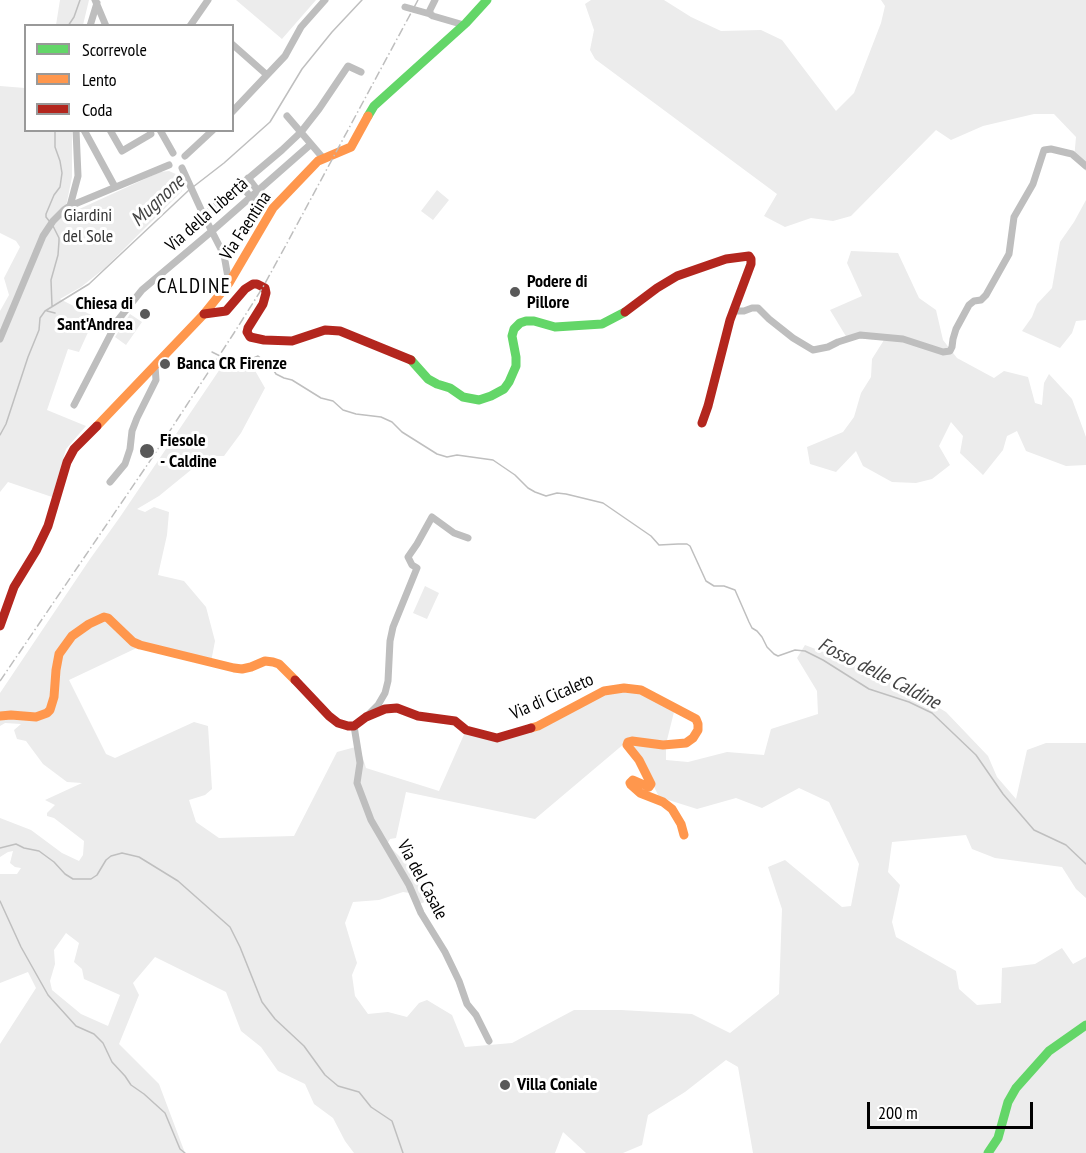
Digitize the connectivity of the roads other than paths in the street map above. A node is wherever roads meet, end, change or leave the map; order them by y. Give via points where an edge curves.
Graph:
1 (207, 0) edge
2 (325, 0) edge
3 (435, 0) edge
4 (487, 0) edge
5 (96, 1) edge
6 (405, 7) dead end
7 (430, 14) junction
8 (90, 24) edge
9 (105, 24) edge
10 (191, 24) edge
11 (464, 26) junction
12 (234, 46) edge
13 (361, 72) dead end
14 (267, 75) junction
15 (234, 110) edge
16 (287, 117) dead end
17 (76, 132) edge
18 (85, 132) edge
19 (111, 132) edge
20 (150, 132) edge
21 (161, 132) edge
22 (211, 132) edge
23 (301, 132) junction
24 (311, 144) junction
25 (173, 153) junction
26 (185, 156) junction
27 (323, 158) junction
28 (169, 165) junction
29 (1086, 166) edge
30 (182, 168) junction
31 (248, 178) junction
32 (240, 185) junction
33 (116, 187) junction
34 (258, 191) junction
35 (251, 197) junction
36 (70, 206) junction
37 (204, 216) junction
38 (212, 231) junction
39 (229, 283) junction
40 (734, 311) junction
41 (204, 314) junction
42 (0, 339) edge
43 (155, 366) junction
44 (74, 405) dead end
45 (702, 423) dead end
46 (110, 482) dead end
47 (468, 538) dead end
48 (0, 626) edge
49 (0, 716) edge
50 (366, 717) junction
51 (354, 726) junction
52 (684, 835) dead end
53 (1086, 1025) edge
54 (489, 1041) dead end
55 (988, 1153) edge

1 - 10 street
2 - 14 street
3 - 7 street
4 - 11 street, Via Faentina
5 - 8 street
5 - 9 street
6 - 7 street
7 - 11 street
11 - 27 street, Via Faentina via 374,106 351,147
12 - 14 street
13 - 23 street via 348,66
14 - 15 street
16 - 23 street
17 - 36 street via 78,176
18 - 33 street
19 - 20 street via 122,151
21 - 25 street
22 - 26 street
23 - 24 street
23 - 31 street
24 - 27 street
24 - 34 street, Via della Libertà
25 - 26 street
25 - 28 street
26 - 30 street
27 - 39 street, Via Faentina via 273,208
28 - 30 street
28 - 33 street
29 - 40 street via 1072,154 1044,150 1033,184 1014,217 1006,261 986,295 969,305 950,351 903,339 860,335 813,350 792,338 758,308
30 - 37 street
31 - 32 street
31 - 34 street
32 - 35 street
32 - 37 street
33 - 36 street
34 - 35 street, Via della Libertà
34 - 35 street via 269,197 264,205
35 - 38 street, Via della Libertà
36 - 42 street via 43,236
37 - 38 street
38 - 39 street via 224,255
38 - 44 street, Via della Libertà via 142,290 118,320
39 - 41 street, Via Faentina
40 - 41 street via 751,264 749,256 726,259 682,274 602,324 555,327 534,321 520,323 512,336 516,366 509,382 504,389 478,400 437,384 411,360 340,332 325,330 292,341 250,337 248,328 266,293 257,284 245,289 226,311
40 - 45 street
41 - 43 street, Via Faentina
43 - 46 street via 156,380 132,430 130,449
43 - 48 street, Via Faentina via 70,456 48,526 14,587
47 - 50 street via 432,517 408,557 417,568 393,627 385,693
49 - 51 street via 36,717 47,713 54,697 59,654 72,636 106,617 140,645 234,668 264,661 279,664 329,716 338,723
50 - 51 street, Via di Cicaleto
50 - 52 street, Via di Cicaleto via 397,708 418,716 454,721 466,730 496,738 538,726 604,691 641,690 691,716 698,724 693,738 686,743 632,741 627,745 651,784 649,787 633,780 631,785 668,805
51 - 54 street, Via del Casale via 360,763 357,783 371,820 445,952 467,1004
53 - 55 street via 1049,1051 1016,1088 998,1138

